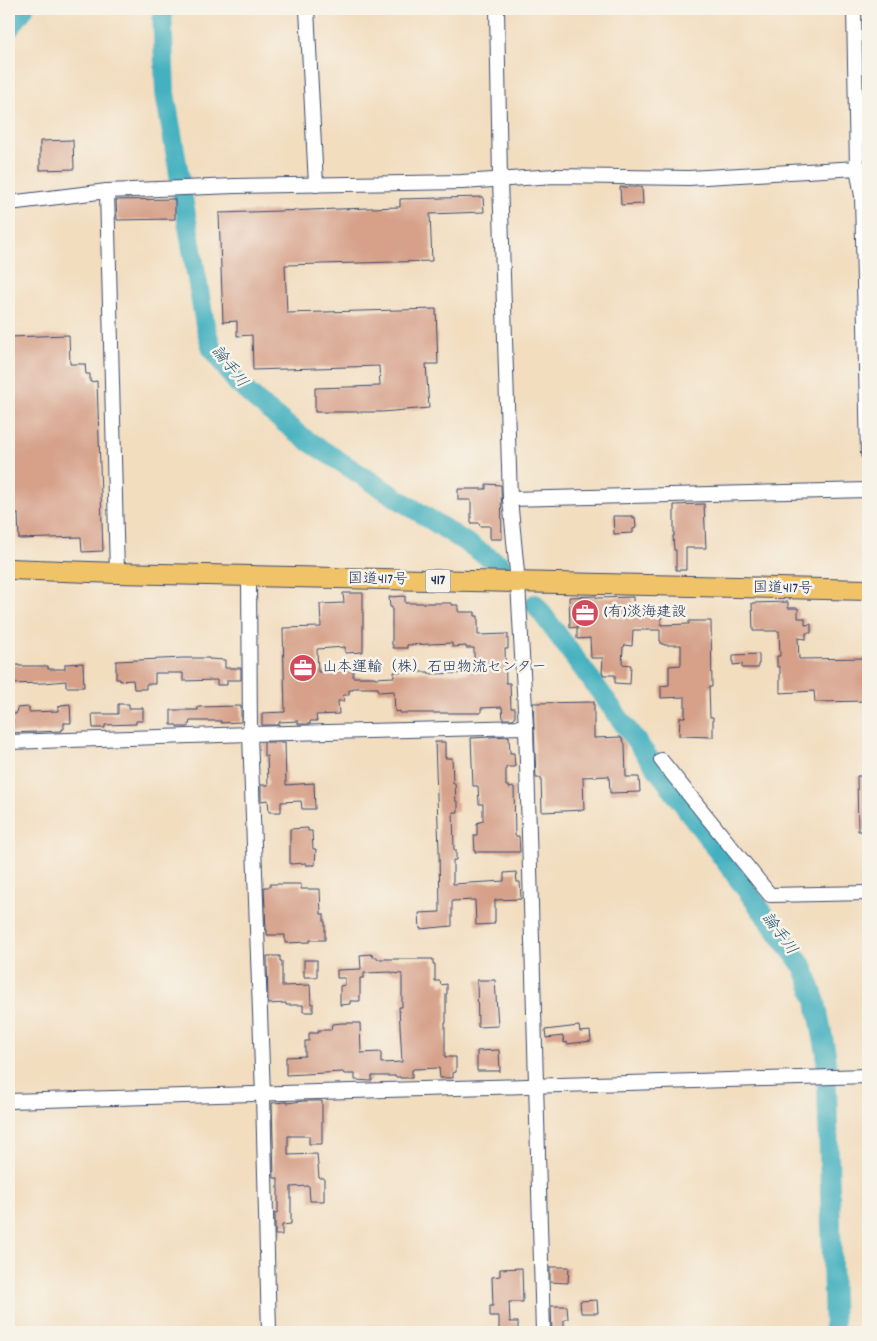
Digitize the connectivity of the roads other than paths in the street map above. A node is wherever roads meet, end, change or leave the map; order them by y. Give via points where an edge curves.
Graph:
1 (307, 9) edge
2 (497, 9) edge
3 (854, 9) edge
4 (863, 168) edge
5 (500, 179) junction
6 (316, 185) junction
7 (107, 191) junction
8 (9, 203) edge
9 (868, 454) edge
10 (868, 490) edge
11 (510, 500) junction
12 (9, 569) edge
13 (117, 573) junction
14 (249, 577) junction
15 (518, 583) junction
16 (868, 590) edge
17 (526, 728) junction
18 (250, 734) junction
19 (9, 742) edge
20 (661, 760) dead end
21 (868, 893) edge
22 (868, 1076) edge
23 (536, 1086) junction
24 (263, 1095) junction
25 (9, 1101) edge
26 (269, 1332) edge
27 (543, 1332) edge

1 - 6 street
2 - 5 street
3 - 4 street
4 - 5 street via 688,178 555,176
4 - 9 street
5 - 6 street
5 - 11 street
6 - 7 street
7 - 8 street
7 - 13 street
10 - 11 street
11 - 15 street
12 - 13 highway, 国道417号 / 417
13 - 14 highway, 国道417号 / 417
14 - 15 highway, 国道417号 / 417
14 - 18 street
15 - 16 highway, 国道417号 / 417
15 - 17 street
17 - 18 street
17 - 23 street
18 - 19 street
18 - 24 street
20 - 21 street via 770,896
22 - 23 street
23 - 24 street
23 - 27 street
24 - 25 street
24 - 26 street

